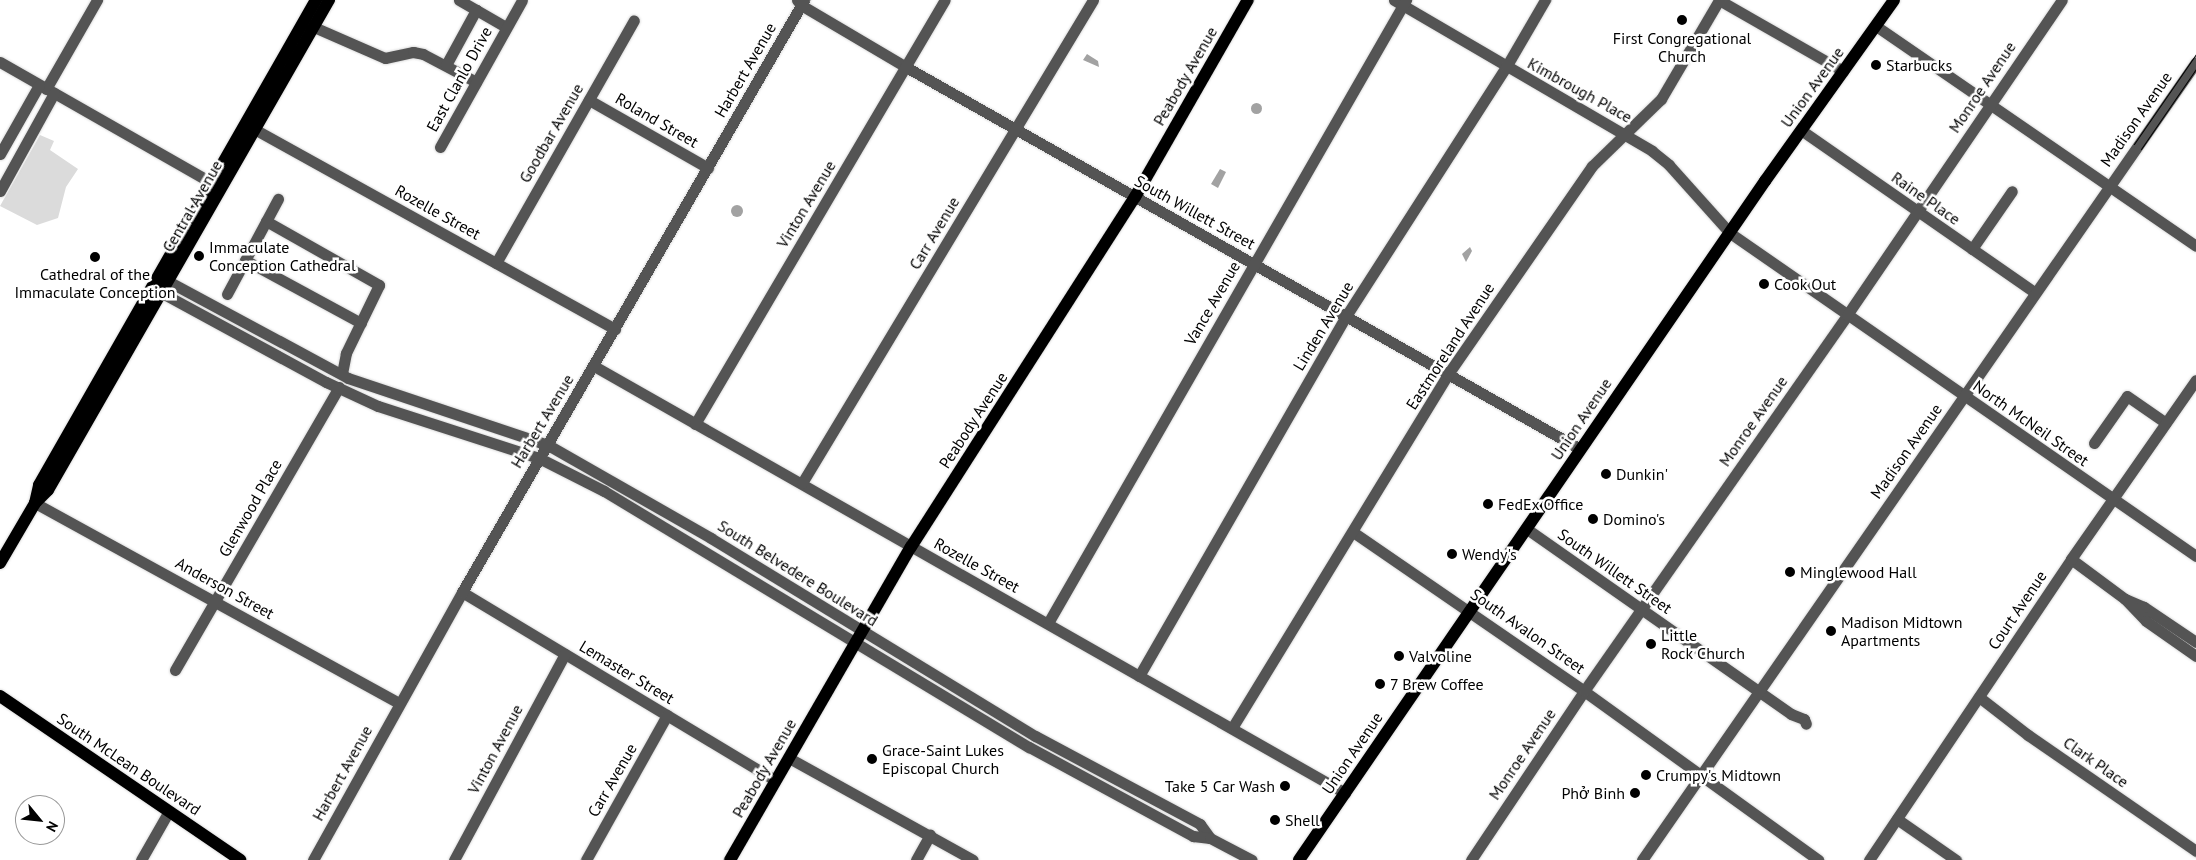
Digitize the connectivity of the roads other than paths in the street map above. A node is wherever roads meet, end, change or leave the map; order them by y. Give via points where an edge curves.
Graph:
1 (97, 0) edge
2 (316, 0) edge
3 (329, 0) edge
4 (459, 0) edge
5 (522, 0) edge
6 (945, 0) edge
7 (1093, 0) edge
8 (1248, 0) edge
9 (1545, 0) edge
10 (1719, 0) edge
11 (1894, 0) edge
12 (2062, 0) edge
13 (800, 2) edge
14 (1401, 2) edge
15 (476, 10) junction
16 (634, 20) dead end
17 (308, 24) junction
18 (1876, 26) junction
19 (506, 27) junction
20 (0, 62) edge
21 (2196, 62) edge
22 (446, 64) junction
23 (906, 67) junction
24 (1506, 68) junction
25 (1843, 71) junction
26 (476, 82) junction
27 (47, 89) junction
28 (589, 100) junction
29 (1989, 106) junction
30 (250, 127) junction
31 (1016, 129) junction
32 (1801, 130) junction
33 (1626, 134) junction
34 (440, 147) dead end
35 (0, 154) edge
36 (708, 168) junction
37 (216, 186) junction
38 (2109, 186) junction
39 (0, 191) edge
40 (2012, 191) dead end
41 (1135, 196) junction
42 (278, 199) dead end
43 (1917, 212) junction
44 (266, 221) junction
45 (1730, 233) junction
46 (2196, 246) edge
47 (1972, 249) junction
48 (245, 260) junction
49 (496, 263) junction
50 (1253, 264) junction
51 (168, 282) junction
52 (158, 289) junction
53 (2034, 292) junction
54 (227, 294) dead end
55 (1847, 315) junction
56 (1346, 316) junction
57 (361, 323) junction
58 (615, 329) junction
59 (594, 366) junction
60 (1448, 374) junction
61 (2196, 380) edge
62 (341, 381) junction
63 (1964, 396) junction
64 (2166, 423) junction
65 (695, 424) junction
66 (2094, 443) dead end
67 (548, 445) junction
68 (1580, 449) junction
69 (539, 458) junction
70 (802, 483) junction
71 (2113, 499) junction
72 (35, 503) junction
73 (1527, 529) junction
74 (1352, 532) junction
75 (712, 538) junction
76 (911, 547) junction
77 (703, 552) junction
78 (2196, 556) edge
79 (2071, 559) junction
80 (0, 563) edge
81 (462, 592) junction
82 (2125, 599) junction
83 (214, 601) junction
84 (1641, 609) junction
85 (1470, 610) junction
86 (1048, 623) junction
87 (861, 632) junction
88 (2196, 642) edge
89 (854, 644) junction
90 (565, 654) junction
91 (2196, 656) edge
92 (175, 670) dead end
93 (1140, 676) junction
94 (1584, 691) junction
95 (1759, 691) junction
96 (0, 696) edge
97 (1979, 697) junction
98 (399, 703) junction
99 (667, 715) junction
100 (1808, 726) dead end
101 (1232, 728) junction
102 (789, 758) junction
103 (1700, 776) junction
104 (775, 780) junction
105 (1345, 793) junction
106 (169, 811) junction
107 (1897, 819) junction
108 (930, 835) junction
109 (1210, 838) junction
110 (2196, 851) edge
111 (141, 860) edge
112 (240, 860) edge
113 (313, 860) edge
114 (454, 860) edge
115 (586, 860) edge
116 (730, 860) edge
117 (916, 860) edge
118 (973, 860) edge
119 (1252, 860) edge
120 (1299, 860) edge
121 (1471, 860) edge
122 (1642, 860) edge
123 (1818, 860) edge
124 (1870, 860) edge
125 (1956, 860) edge

1 - 27 street
2 - 17 main road, Central Avenue
3 - 17 main road, Central Avenue
4 - 15 street, East Clanlo Drive
5 - 19 street, East Clanlo Drive
6 - 23 street, Vinton Avenue
7 - 31 street, Carr Avenue
8 - 41 main road, Peabody Avenue
9 - 24 street, Linden Avenue
10 - 25 street
10 - 33 street, Eastmoreland Avenue via 1661,99
11 - 18 main road, Union Avenue
12 - 29 street, Monroe Avenue
13 - 23 street, South Willett Street
13 - 36 street, Harbert Avenue
14 - 24 street, Kimbrough Place
14 - 50 street, Vance Avenue
15 - 19 street, East Clanlo Drive
15 - 22 street
16 - 28 street, Goodbar Avenue
17 - 22 street via 385,58 412,52
17 - 30 main road, Central Avenue
18 - 25 main road, Union Avenue
18 - 29 street
19 - 26 street, East Clanlo Drive
20 - 27 street
21 - 38 street, Madison Avenue
22 - 26 street
23 - 31 street, South Willett Street
23 - 65 street, Vinton Avenue
24 - 33 street, Kimbrough Place
24 - 56 street, Linden Avenue
25 - 32 main road, Union Avenue
26 - 34 street, East Clanlo Drive
27 - 35 street
27 - 37 street
27 - 39 street
28 - 36 street, Roland Street
28 - 49 street, Goodbar Avenue
29 - 38 street
29 - 43 street, Monroe Avenue
30 - 37 main road, Central Avenue
30 - 49 street, Rozelle Street
31 - 41 street, South Willett Street
31 - 70 street, Carr Avenue
32 - 43 street, Raine Place
32 - 45 main road, Union Avenue
33 - 45 street, Kimbrough Place via 1669,165
33 - 60 street, Eastmoreland Avenue via 1592,166
36 - 58 street, Harbert Avenue
37 - 51 main road, Central Avenue
37 - 52 main road, Central Avenue
38 - 46 street
38 - 53 street, Madison Avenue
40 - 47 street
41 - 50 street, South Willett Street
41 - 76 main road, Peabody Avenue
42 - 44 street
43 - 47 street, Raine Place
43 - 55 street, Monroe Avenue
44 - 48 street
44 - 57 street, Glenwood Place via 379,285
45 - 55 street, Kimbrough Place
45 - 68 main road, Union Avenue
47 - 53 street, Raine Place
48 - 54 street
48 - 57 street
49 - 58 street, Rozelle Street
50 - 56 street, South Willett Street
50 - 86 street, Vance Avenue
51 - 52 main road, Central Avenue
51 - 62 street, South Belvedere Boulevard
52 - 62 street, South Belvedere Boulevard
52 - 72 main road, Central Avenue via 48,490
53 - 63 street, Madison Avenue
55 - 63 street, North McNeil Street
55 - 84 street, Monroe Avenue
56 - 60 street, South Willett Street
56 - 93 street, Linden Avenue
57 - 62 street, Glenwood Place via 346,353
58 - 59 street, Harbert Avenue
59 - 65 street, Rozelle Street
59 - 67 street, Harbert Avenue
60 - 68 street, South Willett Street
60 - 74 street, Eastmoreland Avenue
61 - 64 street, Court Avenue
62 - 67 street, South Belvedere Boulevard
62 - 69 street, South Belvedere Boulevard via 378,406
62 - 83 street, Glenwood Place
63 - 71 street, North McNeil Street
63 - 95 street, Madison Avenue
64 - 66 street via 2127,396
64 - 71 street, Court Avenue
65 - 70 street, Rozelle Street
67 - 69 street, Harbert Avenue
67 - 75 street, South Belvedere Boulevard
68 - 73 main road, Union Avenue
69 - 77 street, South Belvedere Boulevard via 604,491
69 - 81 street, Harbert Avenue
70 - 76 street, Rozelle Street
71 - 78 street, North McNeil Street
71 - 79 street, Court Avenue
72 - 80 main road, Central Avenue
72 - 83 street, Anderson Street
73 - 84 street, South Willett Street
73 - 85 main road, Union Avenue
74 - 85 street, South Avalon Street
74 - 101 street, Eastmoreland Avenue
75 - 77 street
75 - 87 street, South Belvedere Boulevard
76 - 86 street, Rozelle Street
76 - 87 main road, Peabody Avenue
77 - 89 street, South Belvedere Boulevard
79 - 82 street
79 - 97 street, Court Avenue
81 - 90 street, Lemaster Street
81 - 98 street, Harbert Avenue
82 - 88 street via 2144,607
82 - 91 street via 2146,621
83 - 92 street, Glenwood Place
83 - 98 street, Anderson Street
84 - 94 street, Monroe Avenue
84 - 95 street, South Willett Street
85 - 94 street, South Avalon Street
85 - 105 main road, Union Avenue
86 - 93 street, Rozelle Street
87 - 89 main road, Peabody Avenue
87 - 109 street, South Belvedere Boulevard via 1035,736 1200,824
89 - 102 main road, Peabody Avenue
89 - 109 street, South Belvedere Boulevard via 1029,747 1193,836
90 - 99 street, Lemaster Street
90 - 114 street, Vinton Avenue
93 - 101 street, Rozelle Street
94 - 103 street, South Avalon Street via 1683,760
94 - 121 street, Monroe Avenue
95 - 100 street, South Willett Street via 1800,724
95 - 103 street, Madison Avenue
96 - 106 main road, South McLean Boulevard
97 - 107 street, Court Avenue
97 - 110 street, Clark Place via 2028,735
98 - 113 street, Harbert Avenue
99 - 104 street, Lemaster Street
99 - 115 street, Carr Avenue
101 - 105 street, Rozelle Street
102 - 104 main road, Peabody Avenue
102 - 108 street
103 - 122 street, Madison Avenue
103 - 123 street, South Avalon Street
104 - 116 main road, Peabody Avenue
105 - 120 main road, Union Avenue
106 - 111 street
106 - 112 main road, South McLean Boulevard
107 - 124 street, Court Avenue
107 - 125 street
108 - 117 street
108 - 118 street
109 - 119 street, South Belvedere Boulevard

